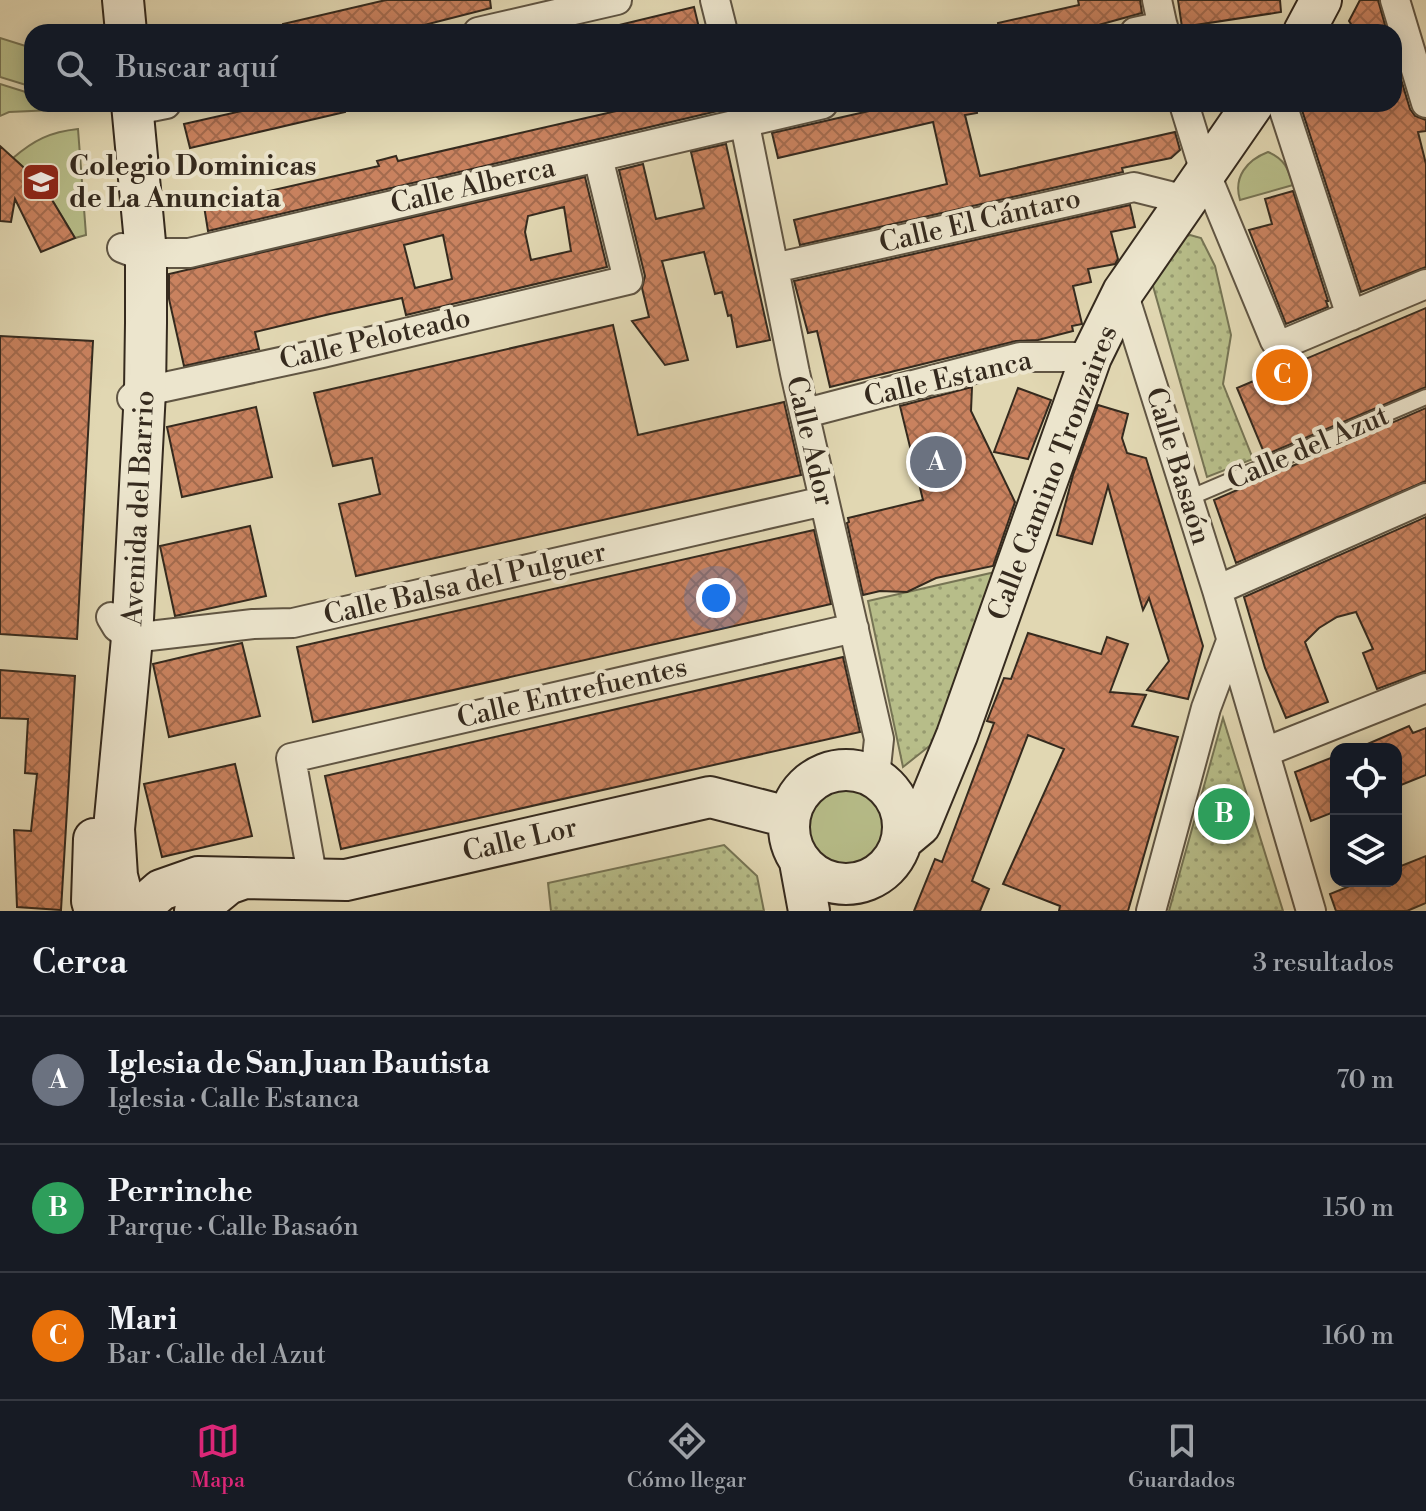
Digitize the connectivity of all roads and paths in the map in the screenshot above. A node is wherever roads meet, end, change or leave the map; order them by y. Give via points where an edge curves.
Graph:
1 (100, 0) edge
2 (123, 0) edge
3 (617, 0) edge
4 (715, 0) edge
5 (1321, 0) edge
6 (1395, 0) edge
7 (102, 24) edge
8 (125, 24) edge
9 (513, 24) edge
10 (721, 24) edge
11 (1308, 24) edge
12 (1426, 103) edge
13 (135, 112) edge
14 (1185, 112) edge
15 (1247, 112) edge
16 (1285, 112) edge
17 (743, 113) edge
18 (598, 157) junction
19 (1196, 186) junction
20 (134, 250) junction
21 (774, 268) junction
22 (1426, 284) edge
23 (1123, 292) junction
24 (1351, 316) junction
25 (1091, 357) junction
26 (1426, 397) edge
27 (136, 398) junction
28 (806, 413) junction
29 (1189, 498) junction
30 (1426, 498) edge
31 (824, 501) junction
32 (1217, 590) junction
33 (121, 627) junction
34 (854, 628) junction
35 (1231, 641) junction
36 (1426, 688) edge
37 (957, 735) junction
38 (1265, 752) junction
39 (880, 782) junction
40 (788, 817) junction
41 (902, 840) junction
42 (800, 862) junction
43 (249, 877) junction
44 (313, 880) junction
45 (872, 894) edge
46 (95, 911) edge
47 (126, 911) edge
48 (137, 911) edge
49 (195, 911) edge
50 (809, 911) edge
51 (1151, 911) edge
52 (1311, 911) edge

1 - 7 street
2 - 8 street
3 - 9 street
4 - 10 street
5 - 11 street
6 - 12 street
13 - 20 street, Avenida del Barrio
14 - 19 street
15 - 19 street, Calle Camino Tronzaires
16 - 24 street
17 - 18 street, Calle Alberca
17 - 21 street, Calle Ador
18 - 20 street, Calle Alberca via 189,253
18 - 27 street, Calle Peloteado via 628,280
19 - 21 street, Calle El Cántaro via 1134,187
19 - 23 street, Calle Camino Tronzaires
19 - 24 street via 1275,341 1281,345
20 - 27 street, Avenida del Barrio
21 - 28 street, Calle Ador
22 - 24 street
23 - 25 street, Calle Camino Tronzaires
23 - 29 street, Calle Basaón
25 - 28 street, Calle Estanca via 1020,357
25 - 37 street, Calle Camino Tronzaires
26 - 29 lane, Calle del Azut
27 - 33 street, Avenida del Barrio
28 - 31 street, Calle Ador
29 - 32 street, Calle Basaón
30 - 32 street
31 - 33 street, Calle Balsa del Pulguer via 293,623
31 - 34 street, Calle Ador
32 - 35 street, Calle Basaón
33 - 46 street, Avenida del Barrio via 104,669 92,873
33 - 47 street, Avenida del Barrio via 114,829
34 - 39 street, Calle Ador via 879,739
34 - 44 street, Calle Entrefuentes via 291,758
35 - 38 street, Calle Basaón
35 - 51 street via 1206,708
36 - 38 street
37 - 39 street
37 - 41 street, Calle Camino Tronzaires via 920,825
38 - 52 street, Calle Basaón
39 - 40 street via 858,771 821,775 794,800
39 - 41 street via 901,811
40 - 42 street via 789,841
40 - 44 street, Calle Lor via 710,797 346,880
41 - 45 street
42 - 45 street via 815,876 834,884 855,884
42 - 50 street
43 - 44 street, Calle Lor
43 - 48 street, Calle Lor via 187,880 161,890
43 - 49 street via 228,884

